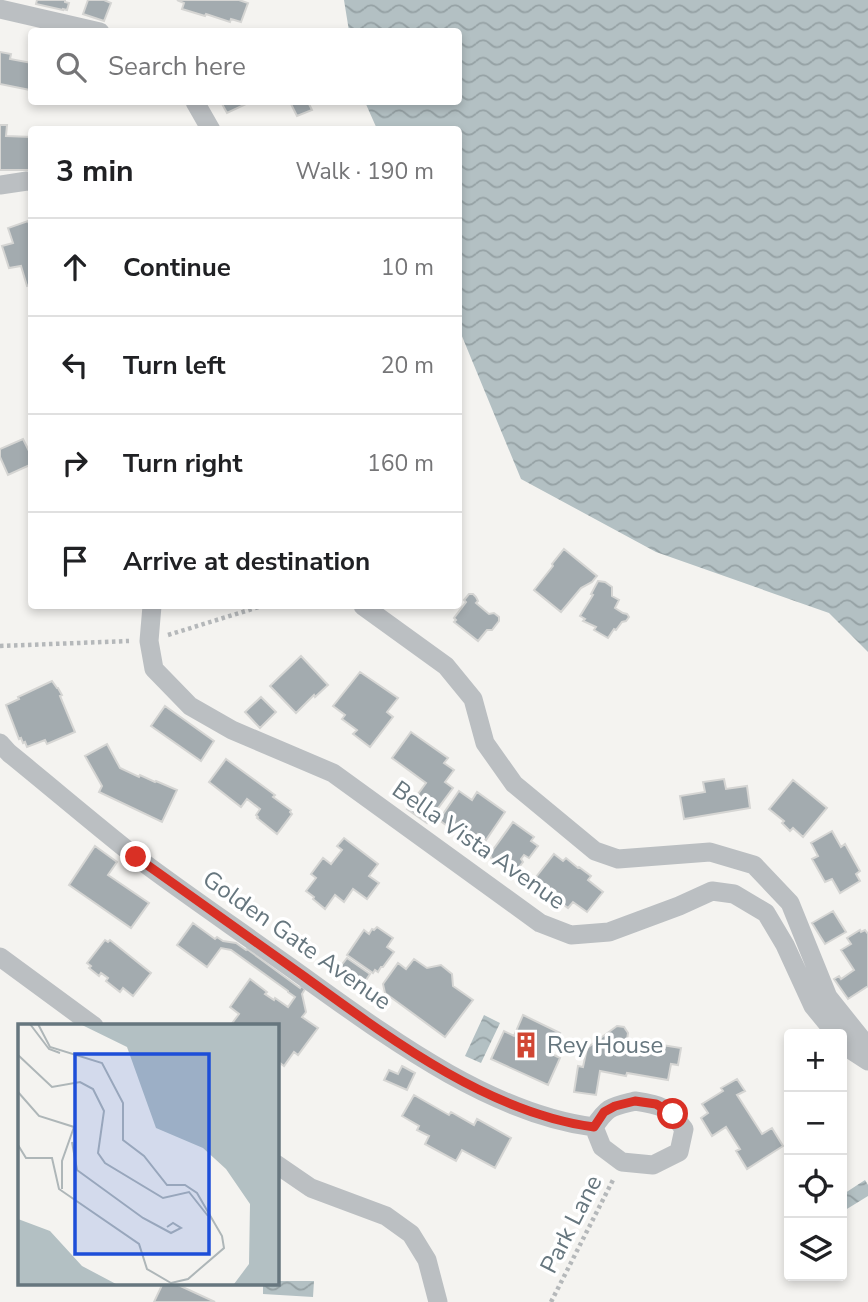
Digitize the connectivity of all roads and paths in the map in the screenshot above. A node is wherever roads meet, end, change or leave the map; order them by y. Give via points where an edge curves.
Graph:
1 (0, 9) edge
2 (83, 28) edge
3 (197, 105) edge
4 (209, 126) edge
5 (28, 181) edge
6 (0, 185) edge
7 (152, 609) edge
8 (367, 609) edge
9 (0, 743) edge
10 (0, 957) edge
11 (91, 1024) edge
12 (832, 1029) edge
13 (847, 1047) edge
14 (868, 1047) edge
15 (868, 1060) edge
16 (594, 1127) junction
17 (622, 1162) junction
18 (278, 1165) edge
19 (438, 1302) edge
20 (551, 1302) edge

1 - 2 street
3 - 4 street
5 - 6 street
7 - 12 street, Bella Vista Avenue via 149,641 154,668 190,706 232,730 332,773 540,923 571,935 609,932 712,891 734,894 766,913 813,1006
8 - 14 street via 446,666 473,699 485,743 514,784 595,851 618,859 710,852 754,865 790,903 828,997
9 - 16 street, Golden Gate Avenue via 136,857 438,1068 515,1106
10 - 11 street
13 - 15 street
16 - 17 street via 602,1147
16 - 17 street via 604,1112 635,1101 656,1104 673,1114 684,1129 679,1152 653,1165
17 - 20 path, Park Lane
18 - 19 street via 311,1188 386,1216 411,1234 427,1260

